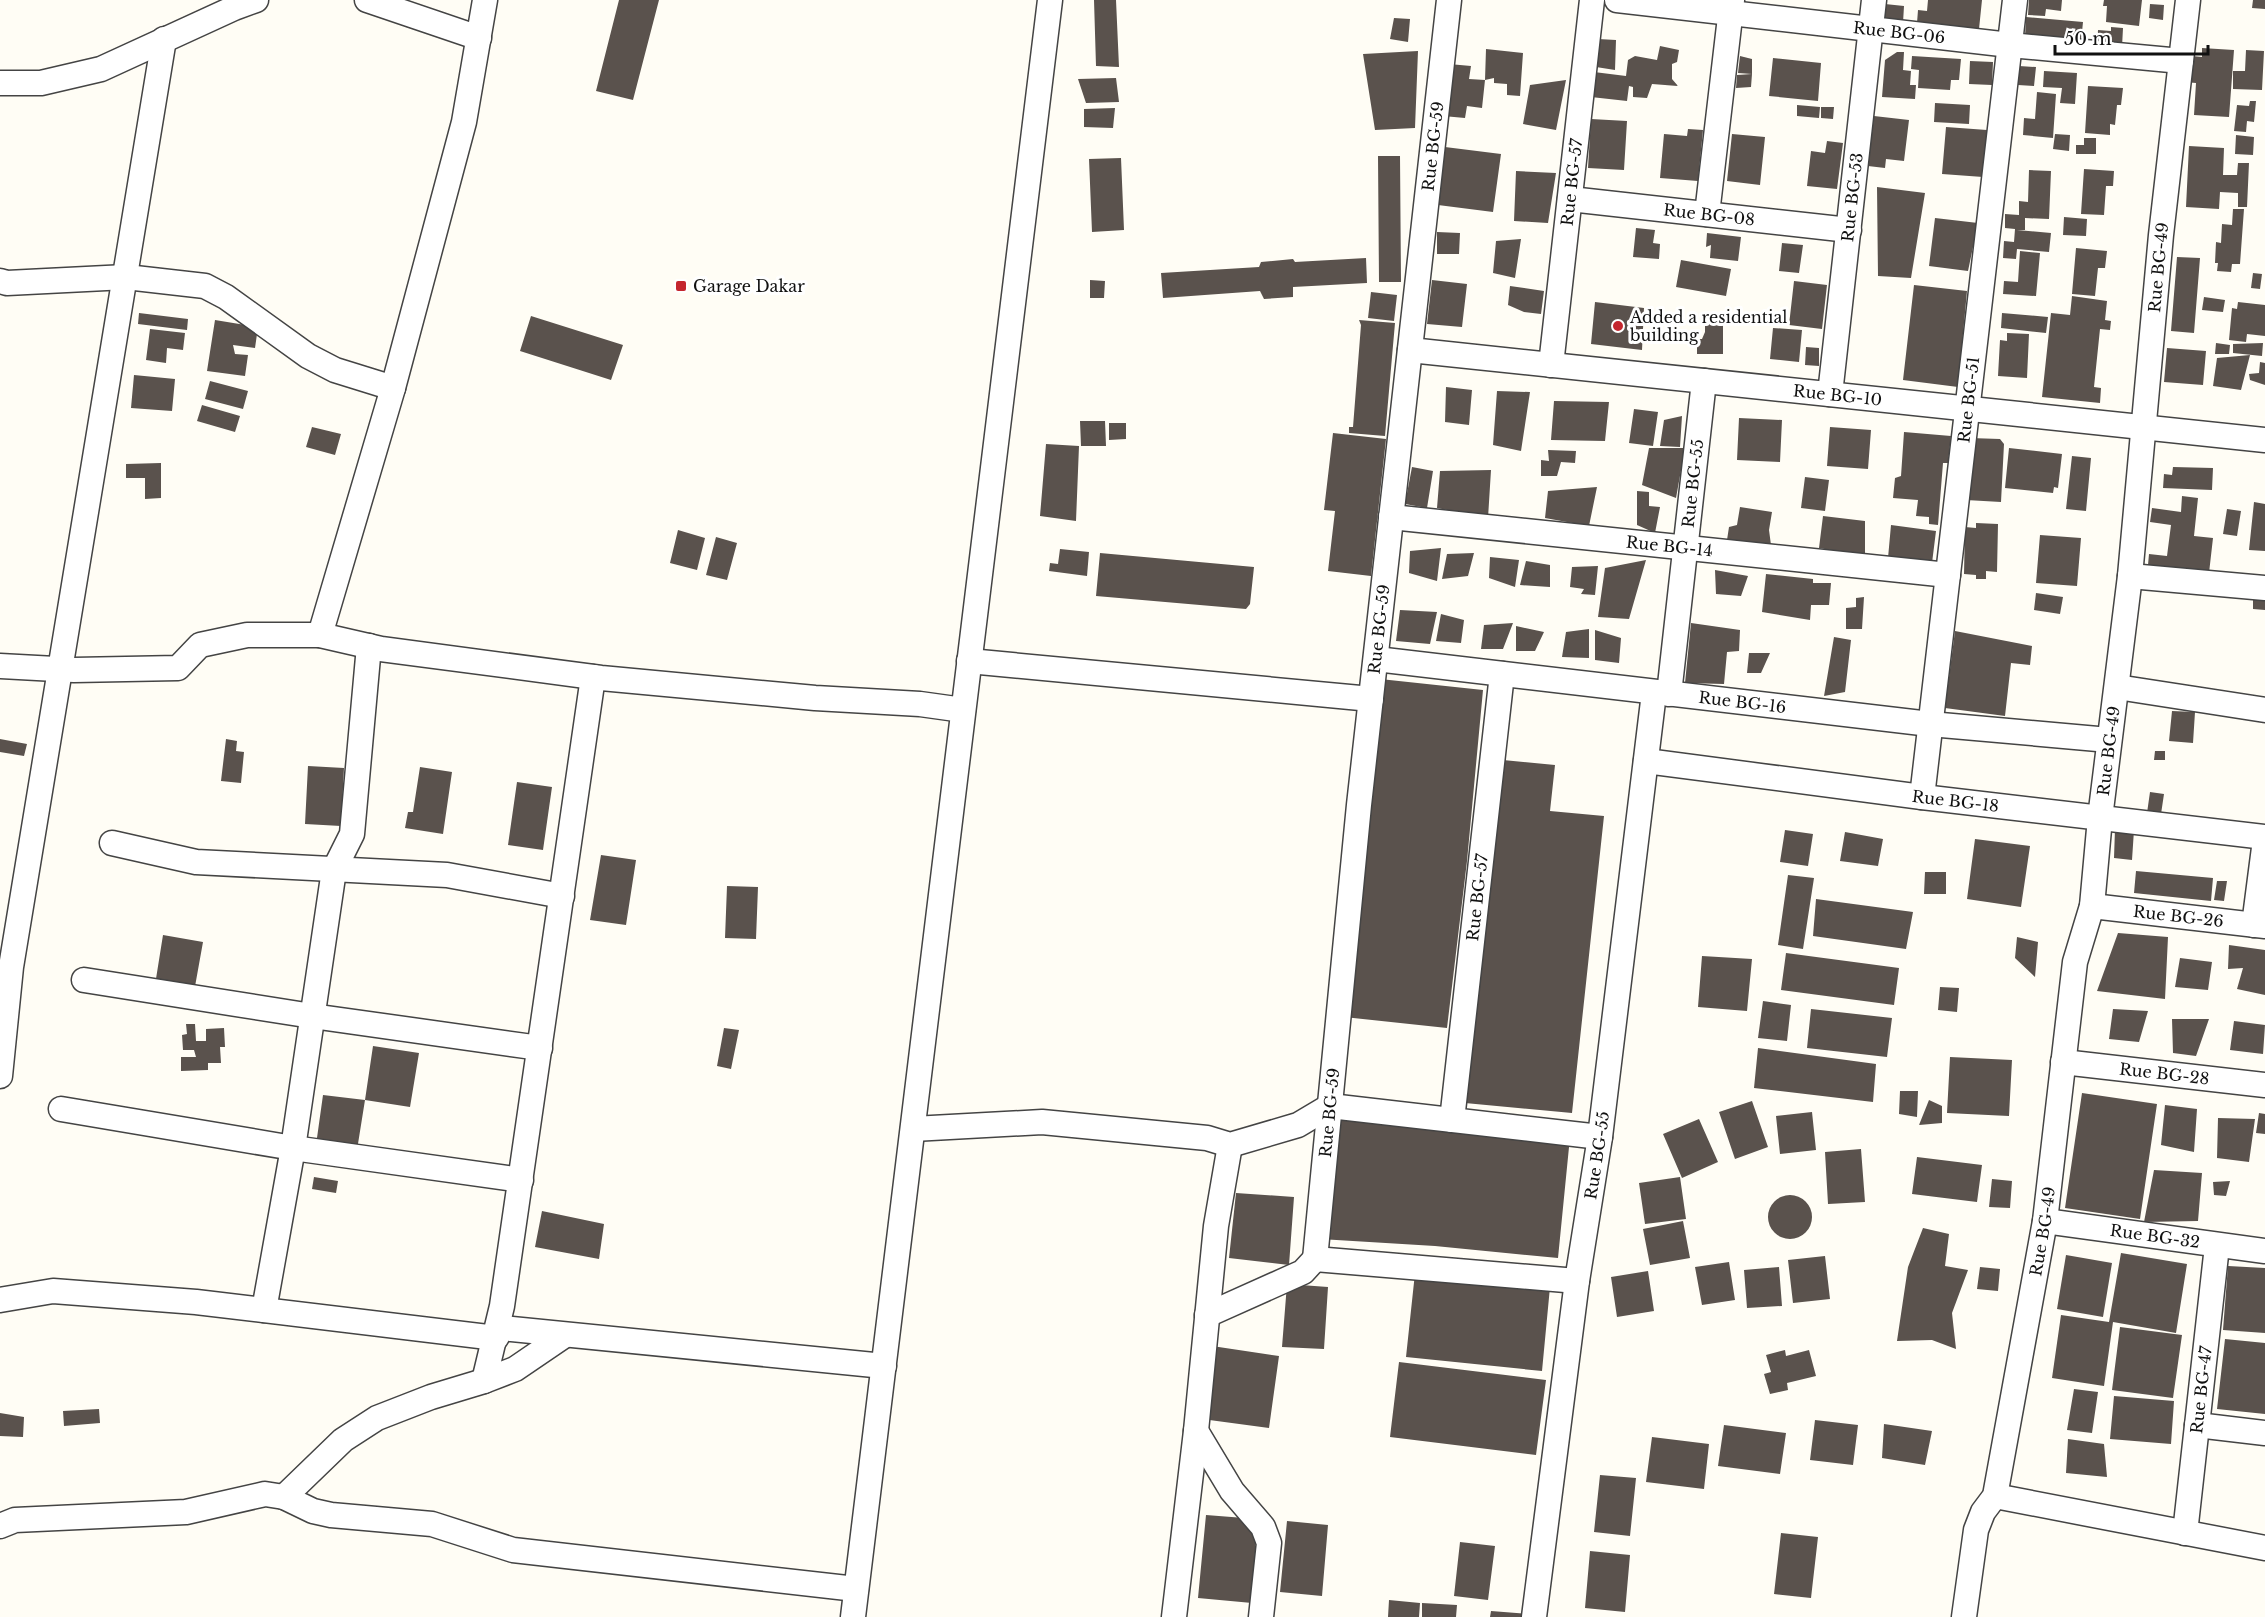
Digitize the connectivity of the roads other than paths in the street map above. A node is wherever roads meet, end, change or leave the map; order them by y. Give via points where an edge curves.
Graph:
1 (256, 0) edge
2 (367, 0) edge
3 (485, 0) edge
4 (1050, 0) edge
5 (1449, 0) edge
6 (1592, 0) edge
7 (1617, 0) edge
8 (1874, 0) edge
9 (2015, 0) edge
10 (2188, 0) edge
11 (1731, 7) edge
12 (1871, 29) junction
13 (479, 38) junction
14 (164, 39) junction
15 (2010, 45) junction
16 (2181, 61) junction
17 (0, 83) edge
18 (1570, 199) junction
19 (1707, 214) junction
20 (1849, 230) junction
21 (126, 277) junction
22 (0, 281) edge
23 (1410, 350) junction
24 (1551, 365) junction
25 (1704, 381) junction
26 (393, 388) junction
27 (1830, 394) junction
28 (1967, 409) junction
29 (2143, 426) junction
30 (2265, 440) edge
31 (1391, 517) junction
32 (1685, 548) junction
33 (1948, 575) junction
34 (2130, 576) junction
35 (2265, 588) edge
36 (320, 635) junction
37 (369, 646) junction
38 (1376, 659) junction
39 (969, 661) junction
40 (0, 666) edge
41 (59, 669) junction
42 (1502, 674) junction
43 (593, 677) junction
44 (2117, 687) junction
45 (1661, 693) junction
46 (1371, 699) junction
47 (963, 710) junction
48 (2265, 710) edge
49 (1930, 724) junction
50 (2109, 740) junction
51 (1646, 761) junction
52 (1922, 797) junction
53 (2100, 818) junction
54 (2265, 838) edge
55 (112, 843) dead end
56 (334, 870) junction
57 (562, 896) junction
58 (2092, 906) junction
59 (2259, 925) edge
60 (84, 980) dead end
61 (312, 1016) junction
62 (540, 1048) junction
63 (2063, 1062) junction
64 (0, 1076) edge
65 (2265, 1085) edge
66 (1330, 1106) junction
67 (61, 1109) dead end
68 (1452, 1120) junction
69 (913, 1129) junction
70 (1600, 1137) junction
71 (1230, 1145) junction
72 (293, 1148) junction
73 (521, 1180) junction
74 (2045, 1221) junction
75 (2217, 1246) junction
76 (2265, 1251) edge
77 (1315, 1259) junction
78 (1577, 1281) junction
79 (0, 1300) edge
80 (264, 1310) junction
81 (1207, 1315) junction
82 (565, 1335) junction
83 (496, 1338) junction
84 (884, 1366) junction
85 (484, 1381) junction
86 (2197, 1425) junction
87 (1196, 1431) junction
88 (2265, 1433) edge
89 (1995, 1496) junction
90 (284, 1497) junction
91 (0, 1526) edge
92 (2185, 1533) junction
93 (2265, 1548) edge
94 (856, 1589) junction
95 (853, 1617) edge
96 (1174, 1617) edge
97 (1261, 1617) edge
98 (1534, 1617) edge
99 (1964, 1617) edge

1 - 14 street
2 - 13 street
3 - 13 street
4 - 39 street
5 - 23 street, Rue BG-59
6 - 18 street, Rue BG-57
7 - 11 street, Rue BG-06
8 - 12 street, Rue BG-53
9 - 15 street, Rue BG-51
10 - 16 street, Rue BG-49
11 - 12 street, Rue BG-06
11 - 19 street
12 - 15 street, Rue BG-06
12 - 20 street, Rue BG-53
13 - 26 street via 464,122
14 - 17 street via 101,69 41,83
14 - 21 street
15 - 16 street, Rue BG-06
15 - 28 street, Rue BG-51
16 - 29 street, Rue BG-49
18 - 19 street, Rue BG-08
18 - 24 street, Rue BG-57
19 - 20 street, Rue BG-08
20 - 27 street, Rue BG-53
21 - 22 street
21 - 26 street via 205,286 308,356 335,370
21 - 41 street
23 - 24 street, Rue BG-10
23 - 31 street, Rue BG-59
24 - 25 street, Rue BG-10
25 - 27 street, Rue BG-10
25 - 32 street, Rue BG-55
26 - 36 street
27 - 28 street, Rue BG-10
28 - 29 street, Rue BG-10
28 - 33 street, Rue BG-51
29 - 30 street, Rue BG-10
29 - 34 street, Rue BG-49
31 - 32 street, Rue BG-14
31 - 38 street, Rue BG-59
32 - 33 street, Rue BG-14
32 - 45 street, Rue BG-55
33 - 49 street, Rue BG-51
34 - 35 street
34 - 44 street, Rue BG-49
36 - 37 street
36 - 41 street via 247,635 200,645 178,668
37 - 43 street
37 - 56 street via 352,834
38 - 42 street, Rue BG-16
38 - 46 street, Rue BG-59
39 - 46 street
39 - 47 street
40 - 41 street
41 - 64 street via 11,967
42 - 45 street, Rue BG-16
42 - 68 street, Rue BG-57
43 - 47 street
43 - 57 street
44 - 48 street
44 - 50 street, Rue BG-49
45 - 49 street, Rue BG-16
45 - 51 street, Rue BG-55
46 - 66 street, Rue BG-59
47 - 69 street
49 - 50 street, Rue BG-16
49 - 52 street, Rue BG-51
50 - 53 street, Rue BG-49
51 - 52 street, Rue BG-18
51 - 70 street, Rue BG-55
52 - 53 street, Rue BG-18
53 - 54 street, Rue BG-18
53 - 58 street, Rue BG-49
54 - 59 street
55 - 56 street via 196,862
56 - 57 street via 447,875
56 - 61 street
57 - 62 street
58 - 59 street, Rue BG-26
58 - 63 street, Rue BG-49 via 2075,962
60 - 61 street
61 - 62 street
61 - 72 street
62 - 73 street
63 - 65 street, Rue BG-28
63 - 74 street, Rue BG-49
66 - 68 street
66 - 71 street via 1298,1125
66 - 77 street, Rue BG-59
67 - 72 street
68 - 70 street
69 - 71 street via 1042,1122 1207,1138
69 - 84 street
70 - 78 street, Rue BG-55
71 - 81 street via 1216,1226
72 - 73 street
72 - 80 street
73 - 83 street
74 - 75 street, Rue BG-32
74 - 89 street, Rue BG-49
75 - 76 street, Rue BG-32
75 - 86 street, Rue BG-47
77 - 78 street
77 - 81 street via 1303,1272
78 - 98 street, Rue BG-55
79 - 80 street via 53,1291
80 - 83 street
81 - 87 street
82 - 83 street via 502,1328
82 - 84 street
82 - 85 street via 515,1370
83 - 85 street
84 - 94 street
85 - 90 street via 377,1418 343,1440
86 - 88 street
86 - 92 street, Rue BG-47
87 - 96 street
87 - 97 street via 1232,1491 1257,1519 1269,1543
89 - 92 street
89 - 99 street via 1976,1530
90 - 91 street via 265,1494 186,1512 15,1520
90 - 94 street via 331,1515 432,1524 513,1550
92 - 93 street
94 - 95 street

